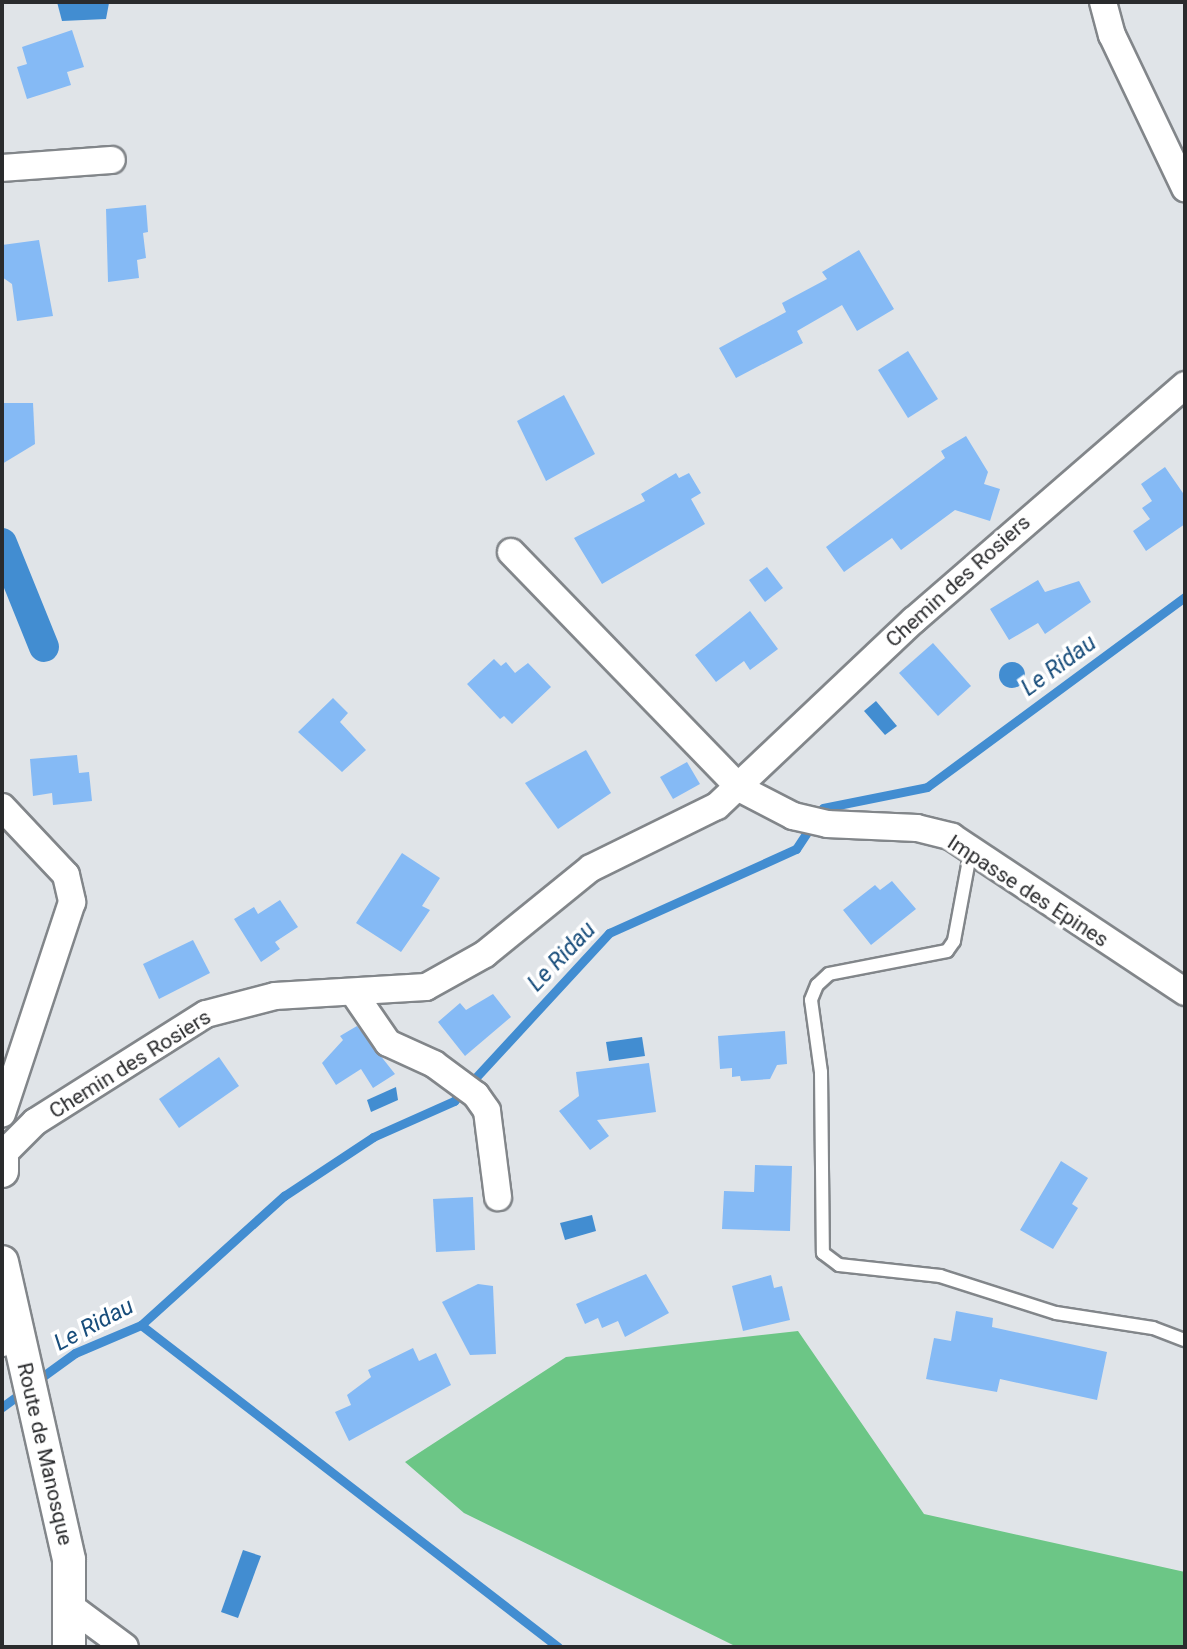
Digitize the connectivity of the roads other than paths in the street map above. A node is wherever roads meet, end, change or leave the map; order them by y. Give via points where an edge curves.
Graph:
1 (1103, 2) edge
2 (112, 160) dead end
3 (2, 168) edge
4 (1185, 188) edge
5 (1185, 385) edge
6 (511, 552) dead end
7 (741, 789) junction
8 (2, 807) edge
9 (971, 849) junction
10 (1185, 992) edge
11 (355, 995) junction
12 (2, 1114) edge
13 (2, 1157) edge
14 (2, 1171) edge
15 (498, 1197) dead end
16 (2, 1262) edge
17 (1185, 1340) edge
18 (10, 1350) edge
19 (71, 1607) junction
20 (69, 1647) edge
21 (125, 1647) edge

1 - 4 street via 1112,35
2 - 3 street
5 - 7 street, Chemin des Rosiers via 815,710
6 - 7 street
7 - 9 street, Impasse des Epines via 793,816 827,824 917,828
7 - 11 street, Chemin des Rosiers via 691,821 591,868 458,973 426,987
8 - 12 street via 66,875 72,902
9 - 10 street, Impasse des Epines
9 - 17 lane via 954,941 947,951 829,974 811,999 821,1072 823,1253 839,1265 940,1276 1056,1313 1153,1328
11 - 13 street, Chemin des Rosiers via 275,996 206,1014 35,1122
11 - 15 street via 388,1043 467,1087 487,1111
13 - 14 street
16 - 18 street, Route de Manosque
18 - 19 street, Route de Manosque via 34,1399 69,1560
19 - 20 street, Route de Manosque
19 - 21 street

